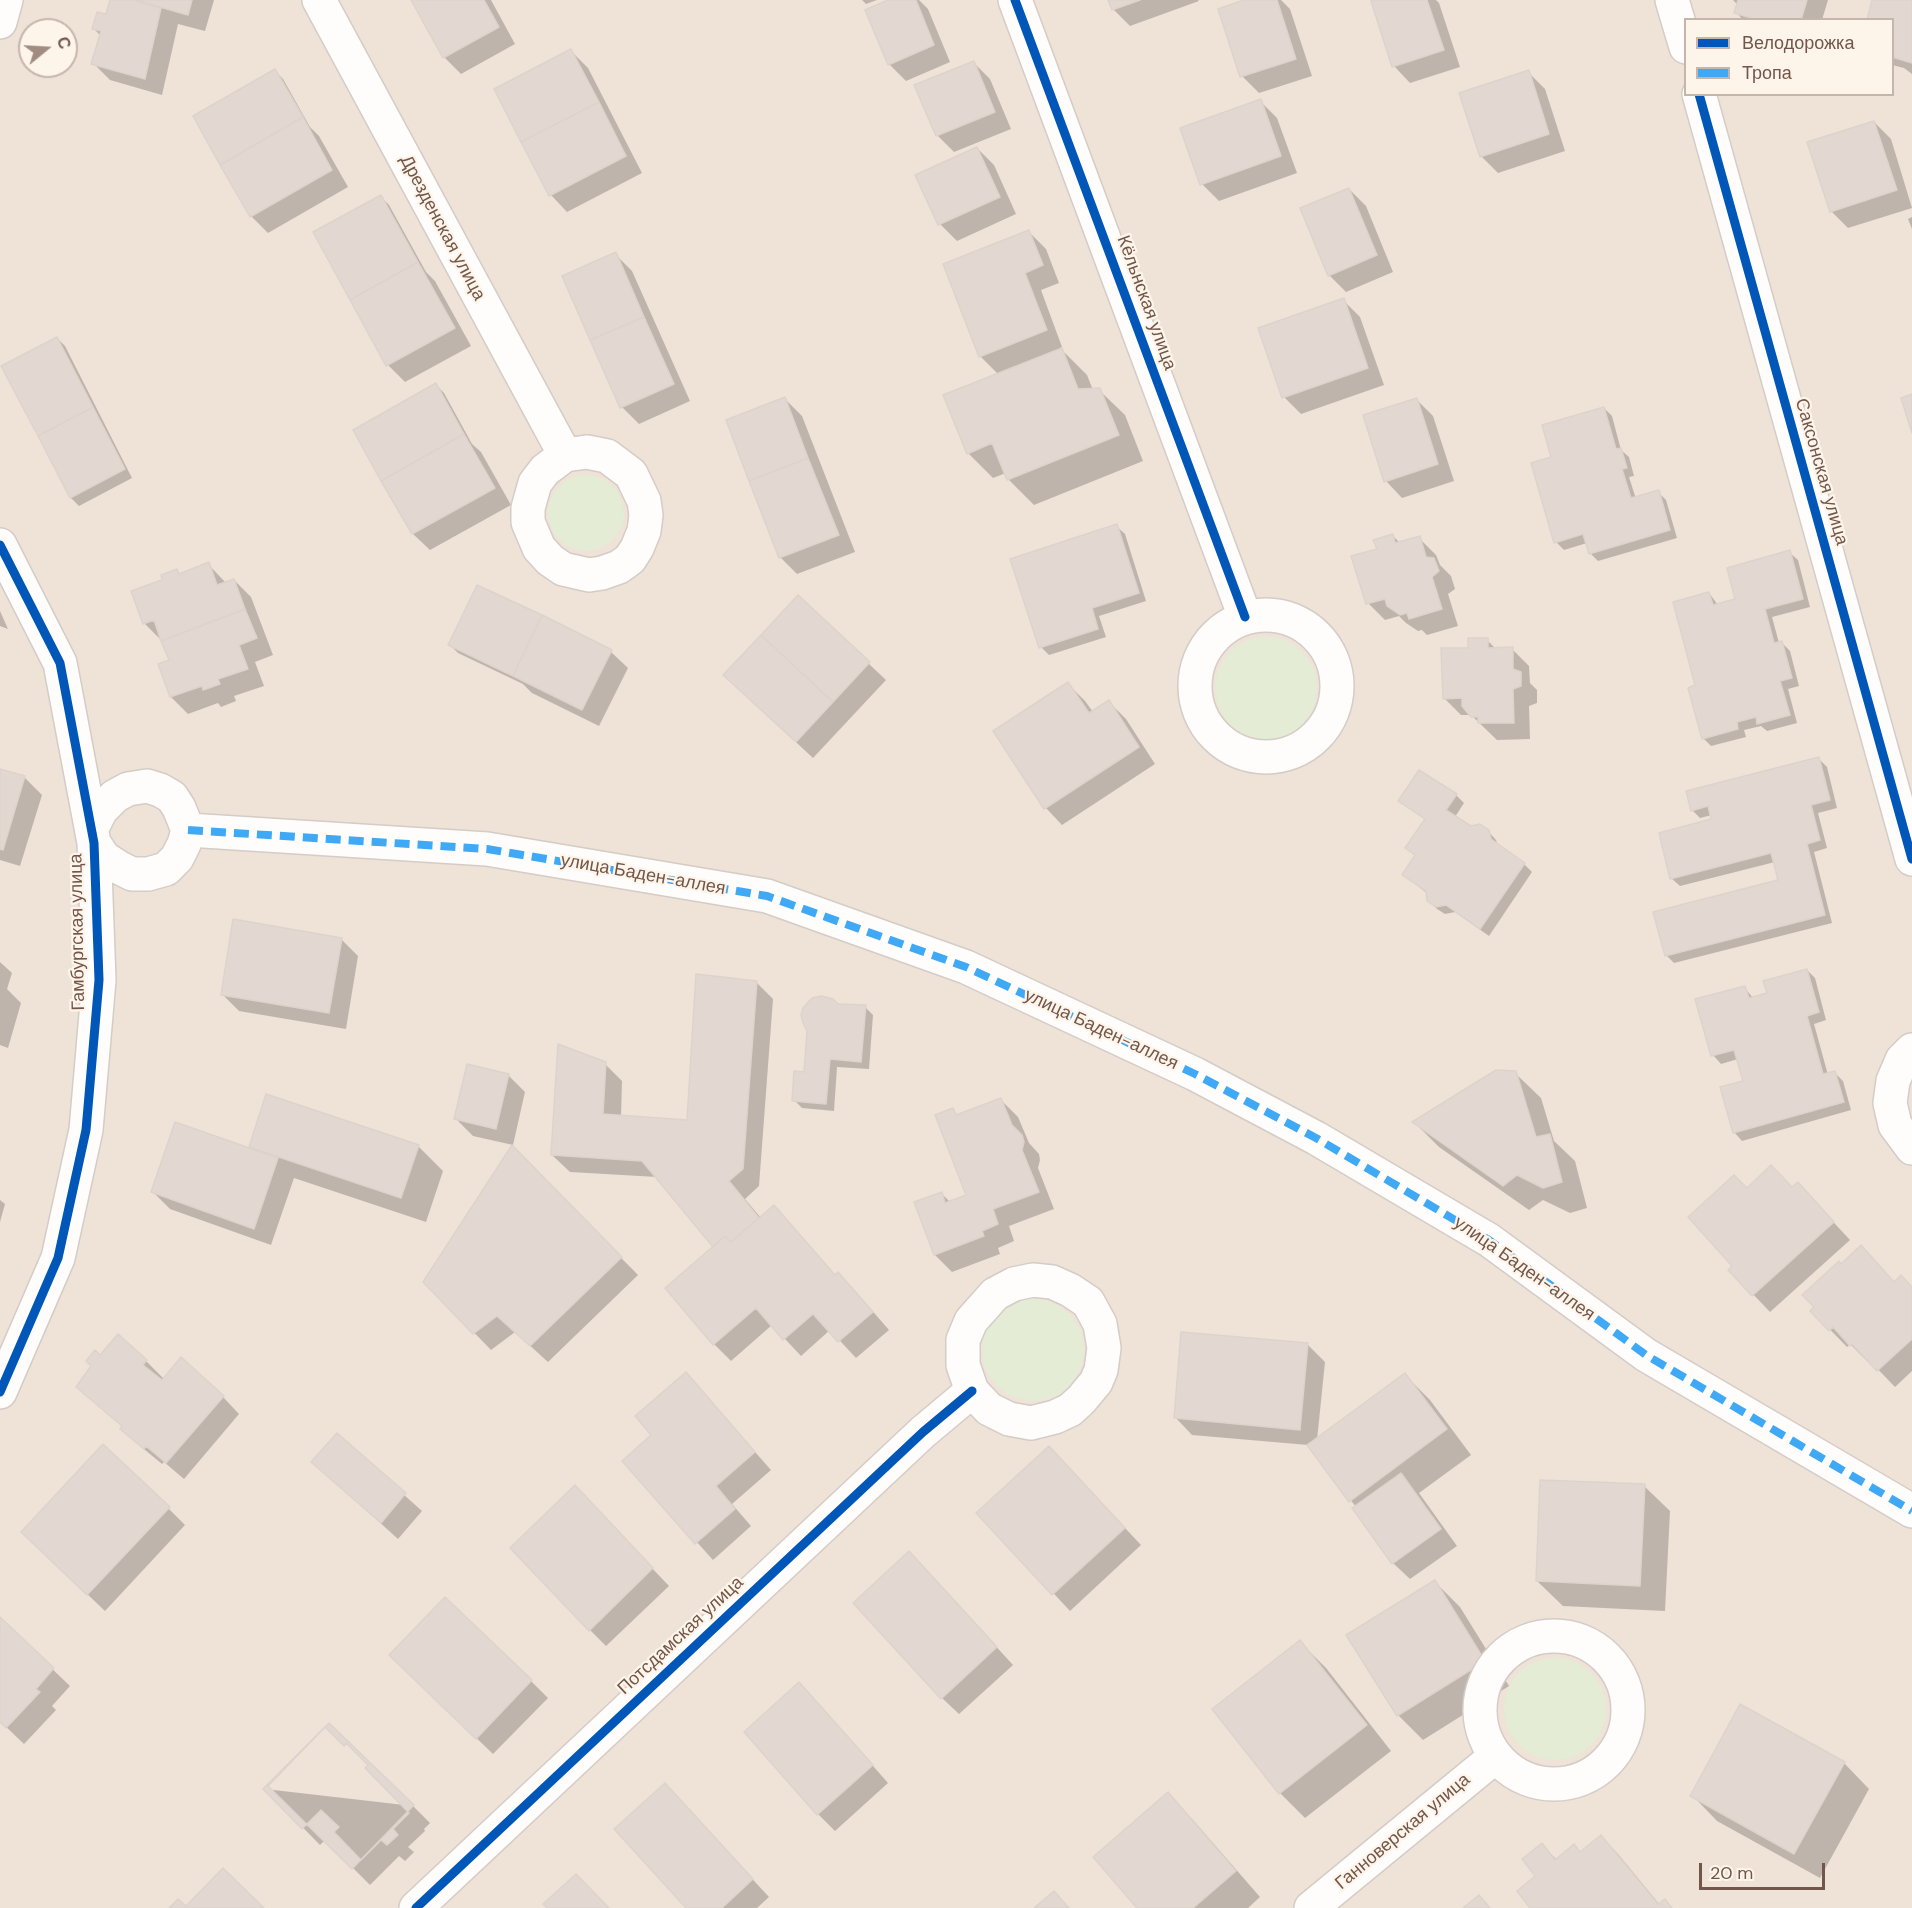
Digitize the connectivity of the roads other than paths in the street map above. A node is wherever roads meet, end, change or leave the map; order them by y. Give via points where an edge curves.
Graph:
1 (6, 0) edge
2 (319, 0) edge
3 (1015, 0) edge
4 (1672, 0) edge
5 (0, 22) edge
6 (1684, 40) edge
7 (1700, 96) edge
8 (566, 455) dead end
9 (4, 555) edge
10 (1245, 617) junction
11 (188, 830) junction
12 (93, 835) junction
13 (1912, 859) edge
14 (1912, 1050) edge
15 (1912, 1148) edge
16 (972, 1391) junction
17 (0, 1392) edge
18 (1912, 1511) edge
19 (1496, 1756) junction
20 (416, 1908) edge
21 (1311, 1908) edge

1 - 5 street
2 - 8 street, Дрезденская улица
3 - 10 street, Кёльнская улица
4 - 6 street
7 - 13 street, Саксонская улица
9 - 12 street, Гамбургская улица via 60,663
10 - 10 street via 1226,626 1210,641 1199,660 1194,681 1203,722 1234,750 1254,757 1296,751 1327,724 1338,684 1334,663 1314,633 1298,622 1263,614
11 - 12 street via 177,858 166,869 147,874 132,874 104,858
11 - 12 street via 172,797 147,786 114,796 101,810
11 - 18 street, улица Баден-аллея via 487,849 767,896 966,967 1196,1074 1316,1138 1489,1240 1646,1355
12 - 17 street, Гамбургская улица via 99,980 86,1130 58,1258
14 - 15 street via 1902,1060 1893,1081 1890,1103 1895,1125
16 - 16 street via 989,1409 1009,1419 1031,1423 1070,1410 1096,1382 1103,1360 1100,1324 1088,1302 1052,1282 1033,1280 995,1294 971,1321 963,1340 963,1365
16 - 20 street, Потсдамская улица via 923,1432
19 - 19 street via 1481,1726 1482,1692 1509,1651 1540,1638 1572,1639 1601,1653 1622,1677 1628,1698 1624,1731 1618,1746 1598,1770 1575,1780 1551,1784 1520,1776
19 - 21 street, Ганноверская улица

